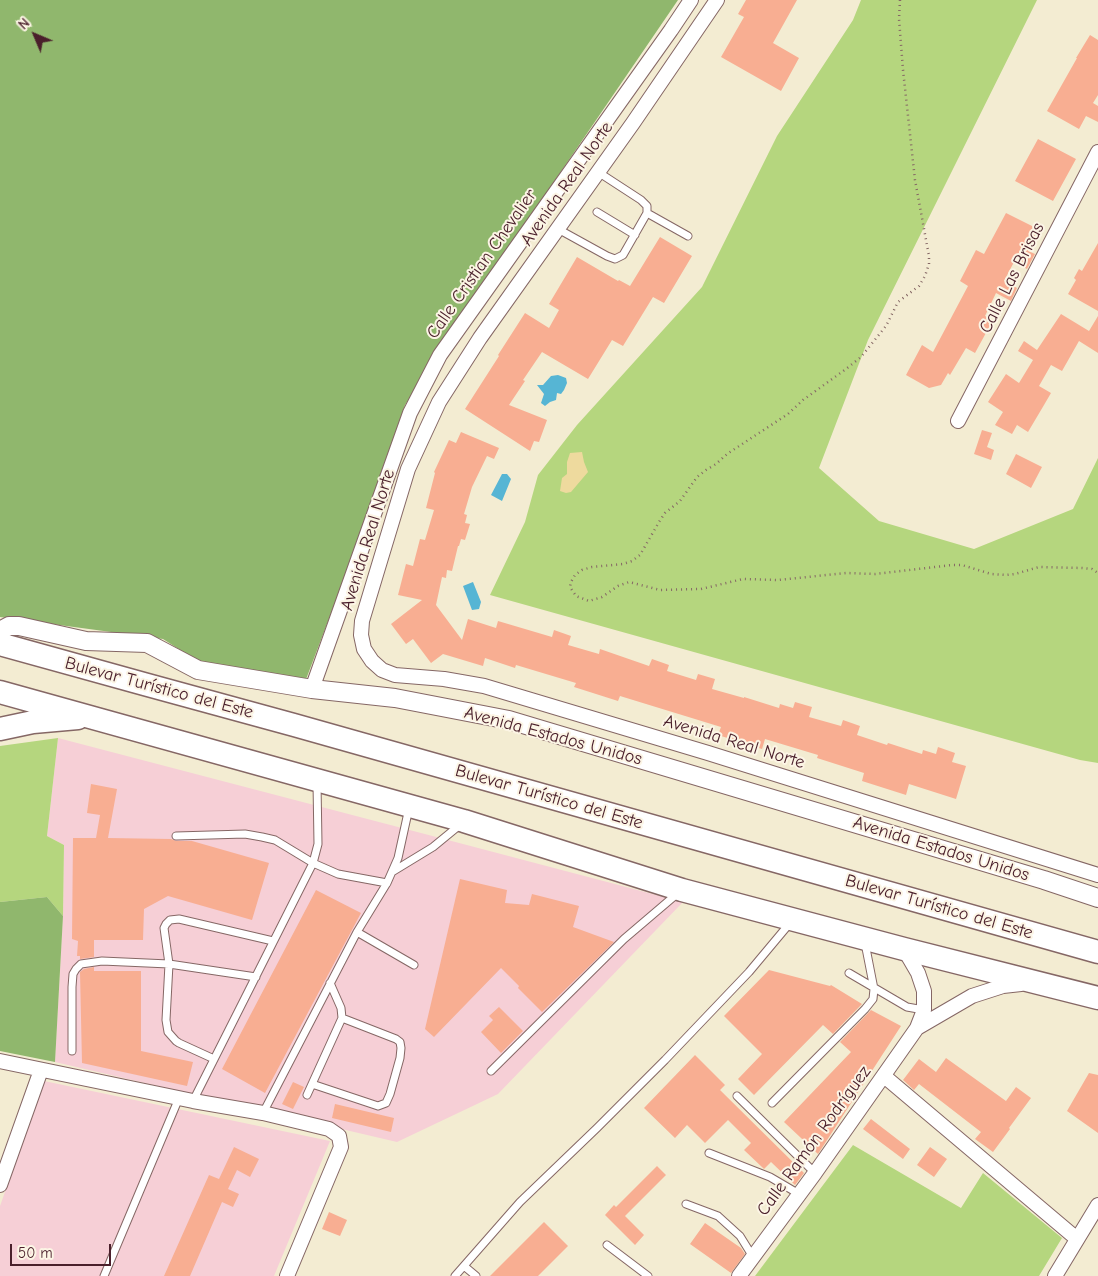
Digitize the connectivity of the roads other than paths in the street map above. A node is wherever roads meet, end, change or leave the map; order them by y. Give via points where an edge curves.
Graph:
1 (691, 0) edge
2 (717, 0) edge
3 (1098, 152) edge
4 (598, 172) junction
5 (597, 212) dead end
6 (647, 213) junction
7 (558, 229) junction
8 (635, 235) junction
9 (688, 236) dead end
10 (958, 421) dead end
11 (0, 631) edge
12 (0, 644) edge
13 (312, 689) junction
14 (0, 692) edge
15 (94, 717) junction
16 (0, 729) edge
17 (317, 780) junction
18 (410, 806) junction
19 (464, 821) junction
20 (176, 836) dead end
21 (313, 863) junction
22 (391, 872) junction
23 (1098, 875) edge
24 (387, 883) junction
25 (682, 890) junction
26 (1098, 898) edge
27 (794, 919) junction
28 (357, 932) junction
29 (864, 939) junction
30 (273, 941) junction
31 (904, 949) junction
32 (1098, 952) edge
33 (169, 964) junction
34 (414, 965) dead end
35 (849, 973) dead end
36 (256, 977) junction
37 (330, 983) junction
38 (1036, 983) junction
39 (874, 988) junction
40 (1098, 998) edge
41 (924, 1010) junction
42 (342, 1018) junction
43 (917, 1028) junction
44 (72, 1051) dead end
45 (214, 1059) junction
46 (0, 1061) edge
47 (41, 1070) junction
48 (491, 1071) dead end
49 (884, 1076) junction
50 (312, 1084) junction
51 (308, 1095) dead end
52 (737, 1096) dead end
53 (179, 1098) junction
54 (193, 1101) junction
55 (772, 1103) dead end
56 (263, 1113) junction
57 (709, 1153) dead end
58 (815, 1173) junction
59 (0, 1185) edge
60 (799, 1194) junction
61 (686, 1204) dead end
62 (1098, 1205) edge
63 (1077, 1239) junction
64 (607, 1245) dead end
65 (753, 1257) junction
66 (464, 1266) junction
67 (104, 1276) edge
68 (287, 1276) edge
69 (455, 1276) edge
70 (476, 1276) edge
71 (648, 1276) edge
72 (739, 1276) edge
73 (1055, 1276) edge

1 - 13 street, Calle Cristian Chevalier via 440,355 410,413
2 - 4 street, Avenida Real Norte
3 - 10 street, Calle Las Brisas
4 - 6 lane via 644,202
4 - 7 street, Avenida Real Norte
5 - 8 lane
6 - 8 lane
6 - 9 lane
7 - 8 lane via 615,258 622,256
7 - 23 street, Avenida Real Norte via 438,402 408,469 362,621 364,649 372,661 395,675 484,686
11 - 13 street, Avenida Estados Unidos via 9,626 20,626 86,641 148,643 198,670
12 - 32 highway, Bulevar Turístico del Este
13 - 26 street, Avenida Estados Unidos via 396,698 509,720
14 - 15 highway
15 - 16 highway via 33,722
15 - 17 highway
17 - 18 highway
17 - 21 lane via 318,844
18 - 19 highway
18 - 22 lane via 398,858
19 - 22 lane via 433,847
19 - 25 highway
20 - 21 lane via 245,834 262,837 275,840
21 - 24 lane via 338,874
21 - 30 lane
22 - 24 lane
24 - 28 lane
25 - 27 highway
25 - 48 lane via 624,938
27 - 29 highway
27 - 66 lane via 678,1047 520,1202
28 - 34 lane
28 - 37 lane
29 - 31 highway
29 - 39 lane
30 - 33 lane via 179,919 170,920 164,928
30 - 36 lane
31 - 38 highway
31 - 41 street via 924,991
33 - 36 lane
33 - 44 lane via 102,961 81,964 73,974
33 - 45 lane via 168,1032 179,1044
35 - 39 lane
36 - 45 lane
37 - 42 lane
37 - 56 lane
38 - 40 highway
38 - 43 street via 1003,986 972,996
39 - 41 lane via 907,1007
39 - 55 lane via 873,1000 865,1010
41 - 43 street
42 - 50 lane
42 - 50 lane via 400,1042 400,1058 386,1103 378,1106
43 - 49 street, Calle Ramón Rodríguez
45 - 54 lane
46 - 47 street
47 - 53 street
47 - 59 street
49 - 58 street, Calle Ramón Rodríguez
49 - 63 street
50 - 51 lane
52 - 58 lane
53 - 54 street
53 - 67 lane
54 - 56 street
56 - 68 street via 329,1129 339,1136 341,1148
57 - 60 lane via 770,1177
58 - 60 street, Calle Ramón Rodríguez
60 - 65 street, Calle Ramón Rodríguez
61 - 65 lane via 718,1216 740,1236
62 - 63 street
63 - 73 street
64 - 71 lane
65 - 72 street, Calle Ramón Rodríguez
66 - 69 lane
66 - 70 lane

